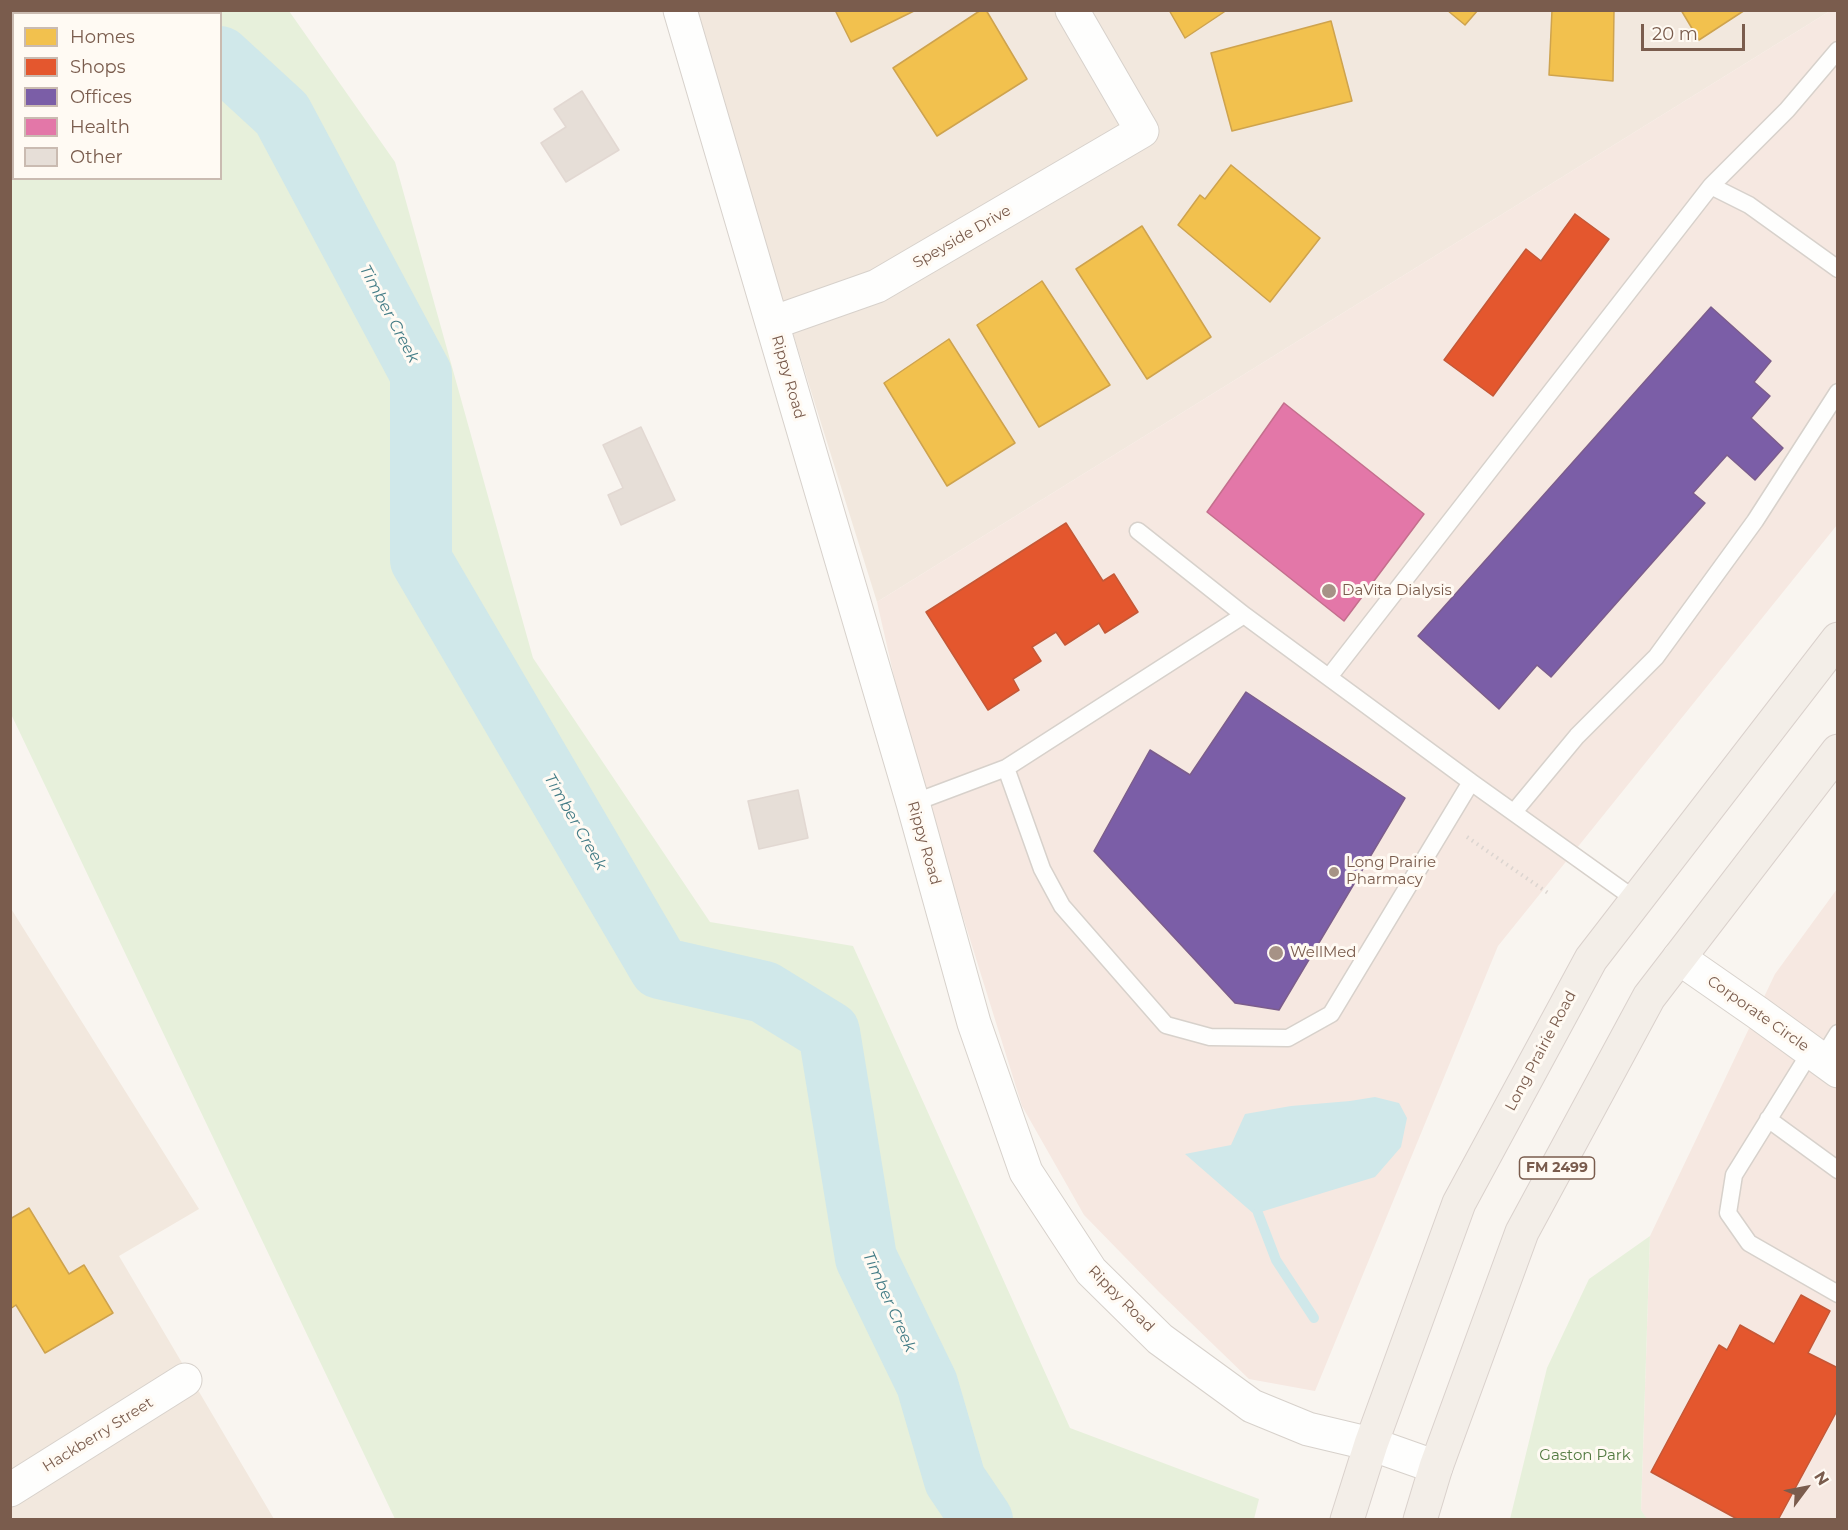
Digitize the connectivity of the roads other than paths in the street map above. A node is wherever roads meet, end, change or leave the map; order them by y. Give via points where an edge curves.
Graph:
1 (680, 10) edge
2 (1072, 10) edge
3 (1838, 50) edge
4 (1711, 186) junction
5 (1838, 269) edge
6 (772, 323) junction
7 (1838, 392) edge
8 (1138, 531) dead end
9 (1244, 615) junction
10 (1838, 639) edge
11 (1329, 677) junction
12 (1838, 751) edge
13 (1006, 768) junction
14 (1471, 782) junction
15 (913, 803) junction
16 (1514, 812) junction
17 (1636, 900) junction
18 (1678, 958) junction
19 (1827, 1054) edge
20 (1768, 1119) junction
21 (1838, 1170) edge
22 (1838, 1294) edge
23 (185, 1380) dead end
24 (1371, 1444) junction
25 (1436, 1467) junction
26 (10, 1490) edge
27 (1347, 1520) edge
28 (1420, 1520) edge

1 - 6 street, Rippy Road
2 - 6 street, Speyside Drive via 1142,131 877,286
3 - 4 lane via 1787,110
4 - 5 lane via 1749,205
4 - 11 lane
6 - 15 street, Rippy Road
7 - 16 lane via 1755,521 1656,657 1577,736
8 - 9 lane
9 - 11 lane
9 - 13 lane
10 - 17 main road, Long Prairie Road
11 - 14 lane
12 - 18 main road, FM 2499
13 - 14 lane via 1042,869 1062,906 1166,1025 1210,1037 1287,1038 1331,1014
13 - 15 lane
14 - 16 lane
15 - 24 street, Rippy Road via 974,1023 1026,1172 1090,1271 1160,1339 1252,1406 1308,1429
16 - 17 lane
17 - 24 main road, Long Prairie Road via 1591,959 1459,1203
18 - 19 street, Corporate Circle
18 - 25 main road, FM 2499 via 1649,997 1522,1232
19 - 20 lane
20 - 21 lane
20 - 22 lane via 1734,1175 1728,1213 1749,1243
23 - 26 street, Hackberry Street
24 - 25 street, Rippy Road
24 - 27 main road, Long Prairie Road
25 - 28 main road, FM 2499

